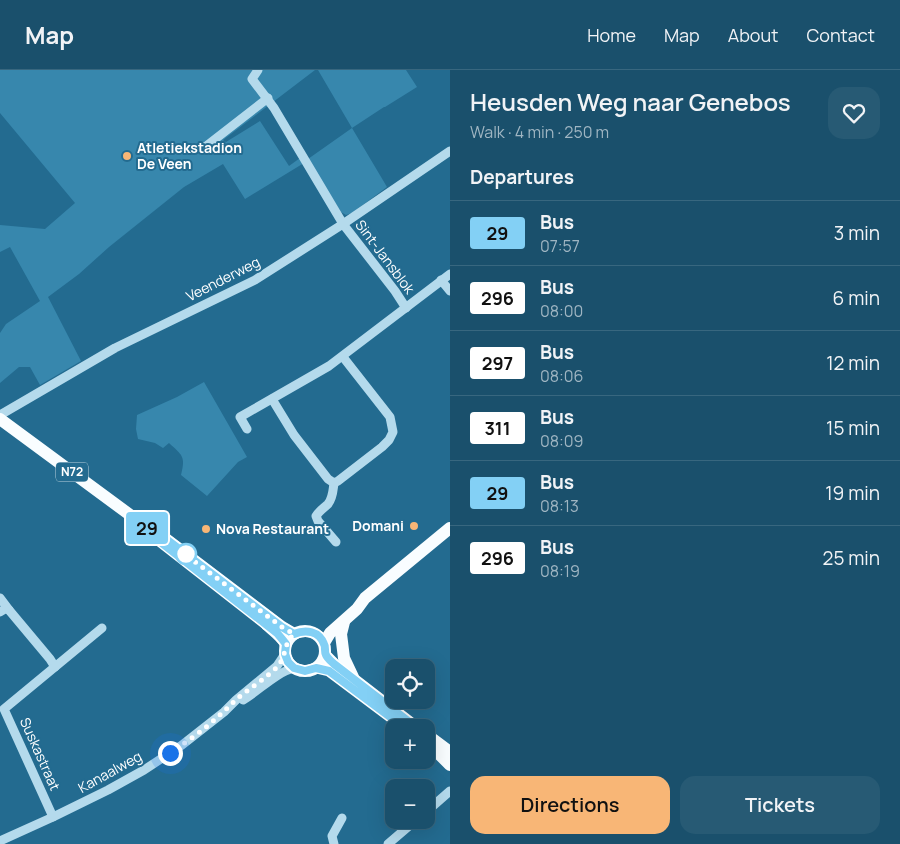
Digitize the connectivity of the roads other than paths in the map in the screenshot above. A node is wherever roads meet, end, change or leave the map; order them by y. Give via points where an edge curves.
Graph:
1 (258, 70) edge
2 (268, 98) junction
3 (205, 147) dead end
4 (450, 151) edge
5 (343, 224) junction
6 (450, 274) edge
7 (441, 280) junction
8 (450, 291) edge
9 (406, 308) junction
10 (343, 356) junction
11 (272, 399) junction
12 (0, 417) edge
13 (247, 429) dead end
14 (334, 482) junction
15 (145, 526) junction
16 (450, 528) edge
17 (336, 542) dead end
18 (0, 598) edge
19 (365, 598) junction
20 (5, 611) edge
21 (344, 622) junction
22 (102, 628) dead end
23 (313, 632) junction
24 (294, 634) junction
25 (285, 649) junction
26 (325, 649) junction
27 (55, 667) junction
28 (294, 668) junction
29 (316, 668) junction
30 (355, 680) junction
31 (224, 712) junction
32 (392, 719) edge
33 (405, 719) edge
34 (435, 741) edge
35 (435, 751) edge
36 (450, 752) edge
37 (450, 766) edge
38 (450, 791) edge
39 (435, 804) edge
40 (53, 817) junction
41 (342, 818) dead end
42 (406, 829) edge
43 (0, 841) edge
44 (334, 844) edge
45 (388, 844) edge

1 - 2 street, Sint-Jansblok via 252,79
2 - 3 street
2 - 5 street, Sint-Jansblok
4 - 5 street, Veenderweg
5 - 9 street, Sint-Jansblok
5 - 12 street, Veenderweg via 256,280 115,348
6 - 7 street, Sint-Jansblok
7 - 8 street
7 - 9 street, Sint-Jansblok
9 - 10 street, Sint-Jansblok
10 - 11 street, Sint-Jansblok
10 - 14 street via 390,417 393,432 370,458
11 - 13 street, Sint-Jansblok via 240,417
11 - 14 street via 294,435 328,479
12 - 15 main road, N72
14 - 17 street via 331,498 316,516
15 - 24 main road, N72
15 - 25 main road, N72 via 158,540 277,633
16 - 19 main road
18 - 20 street
19 - 21 main road
19 - 23 main road via 354,602
20 - 27 street
21 - 26 main road via 330,633
21 - 30 main road via 341,634 344,658
22 - 27 street, Suskastraat
23 - 24 main road
23 - 26 main road via 320,637
24 - 25 main road
25 - 28 main road, N72 via 288,662
25 - 31 street, Kanaalweg via 277,666
26 - 29 main road via 322,662
26 - 30 main road via 334,664
27 - 40 street, Suskastraat via 4,709
28 - 29 main road via 305,671
28 - 31 street, Kanaalweg
29 - 32 main road via 329,671
30 - 33 main road
31 - 40 street, Kanaalweg via 144,770
34 - 36 main road
35 - 37 main road
38 - 39 street
40 - 43 street, Kanaalweg
41 - 44 street via 332,836
42 - 45 street

